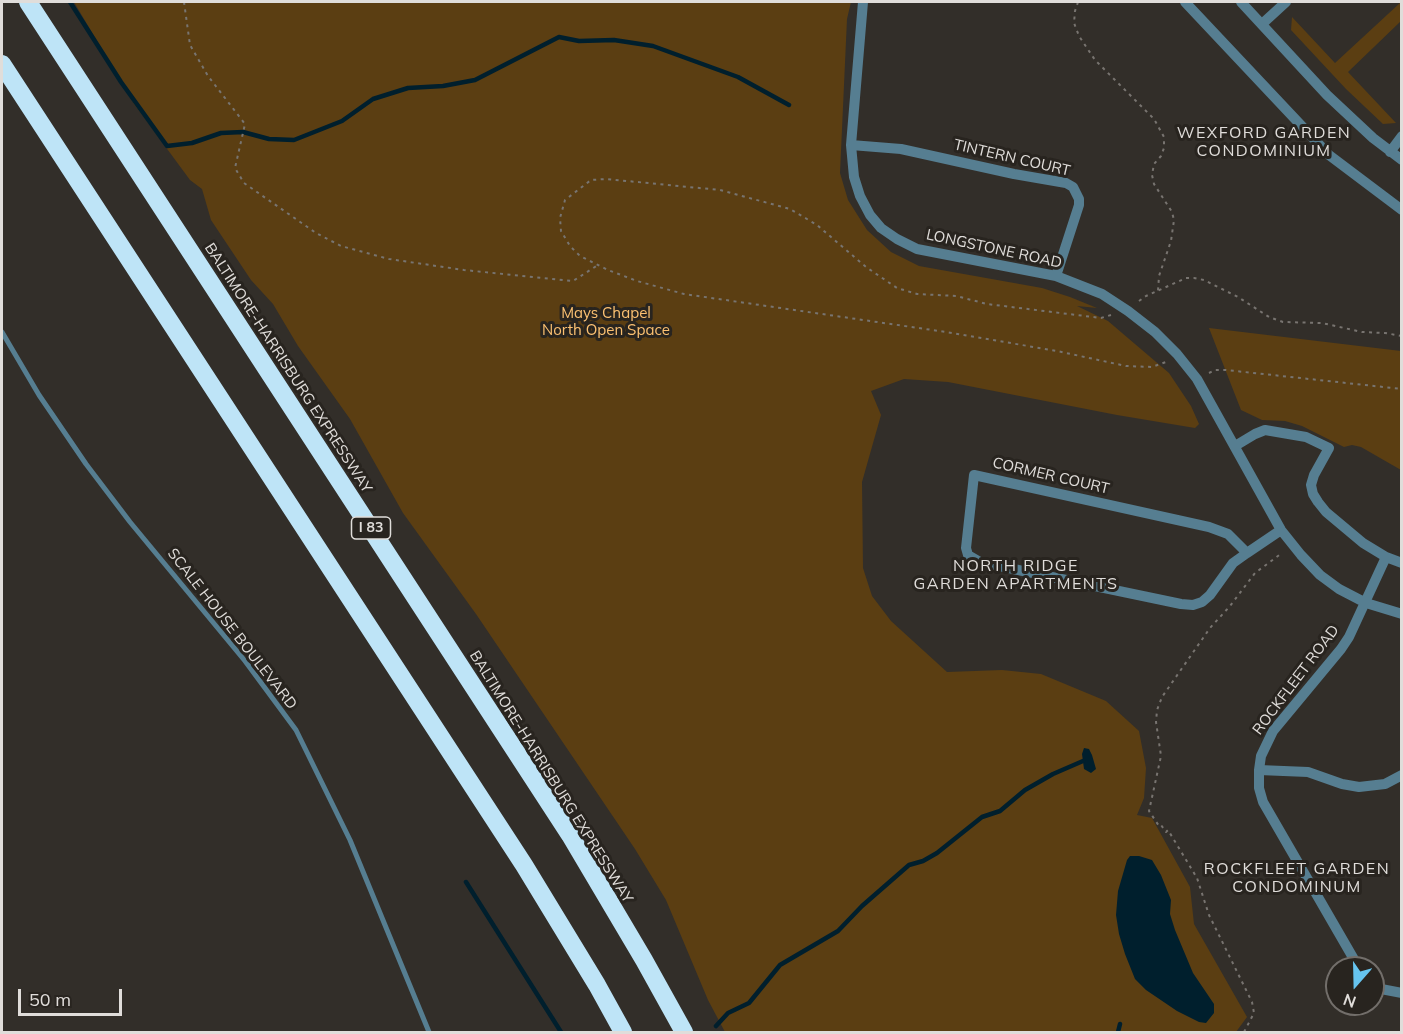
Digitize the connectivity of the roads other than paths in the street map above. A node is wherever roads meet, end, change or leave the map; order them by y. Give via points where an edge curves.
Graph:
1 (28, 2) edge
2 (33, 2) edge
3 (862, 2) edge
4 (1185, 2) edge
5 (1241, 2) edge
6 (1286, 2) edge
7 (1262, 24) junction
8 (47, 30) junction
9 (2, 64) edge
10 (1401, 136) edge
11 (852, 145) junction
12 (1389, 152) junction
13 (1401, 160) edge
14 (1401, 210) edge
15 (1056, 276) junction
16 (2, 332) edge
17 (1235, 446) junction
18 (1281, 530) junction
19 (1247, 553) junction
20 (1386, 557) junction
21 (1401, 563) edge
22 (1366, 603) junction
23 (1401, 614) edge
24 (1259, 770) junction
25 (1401, 775) edge
26 (1352, 956) edge
27 (1385, 990) edge
28 (1401, 993) edge
29 (429, 1032) edge
30 (623, 1032) edge
31 (684, 1032) edge

1 - 8 highway, BALTIMORE-HARRISBURG EXPRESSWAY / I 83
2 - 8 highway
3 - 11 street, LONGSTONE ROAD
4 - 14 street via 1329,155
5 - 7 street
6 - 7 street
7 - 12 street
8 - 31 highway, BALTIMORE-HARRISBURG EXPRESSWAY / I 83 via 564,826
9 - 30 highway via 524,865
10 - 12 street
11 - 15 street, LONGSTONE ROAD via 860,196 875,221 897,239 937,254
11 - 15 street, TINTERN COURT via 901,149 1073,187 1079,205
12 - 13 street
15 - 17 street, LONGSTONE ROAD via 1102,294 1155,332 1197,379
16 - 29 lane, SCALE HOUSE BOULEVARD via 86,464 245,660 296,730 350,840
17 - 18 street, LONGSTONE ROAD
17 - 20 street via 1265,430 1306,437 1329,448 1314,475 1313,494 1326,512
18 - 19 street, CORMER COURT
18 - 22 street, LONGSTONE ROAD via 1320,574
19 - 19 street, CORMER COURT via 1228,534 1209,527 974,475 966,548 968,555 980,562 1193,605 1210,595 1233,563
20 - 21 street
20 - 22 street, ROCKFLEET ROAD
22 - 23 street, LONGSTONE ROAD
22 - 24 street, ROCKFLEET ROAD via 1341,649 1273,731 1263,749
24 - 25 street via 1308,772 1359,787 1384,784
24 - 26 street, ROCKFLEET ROAD via 1263,802
27 - 28 street

